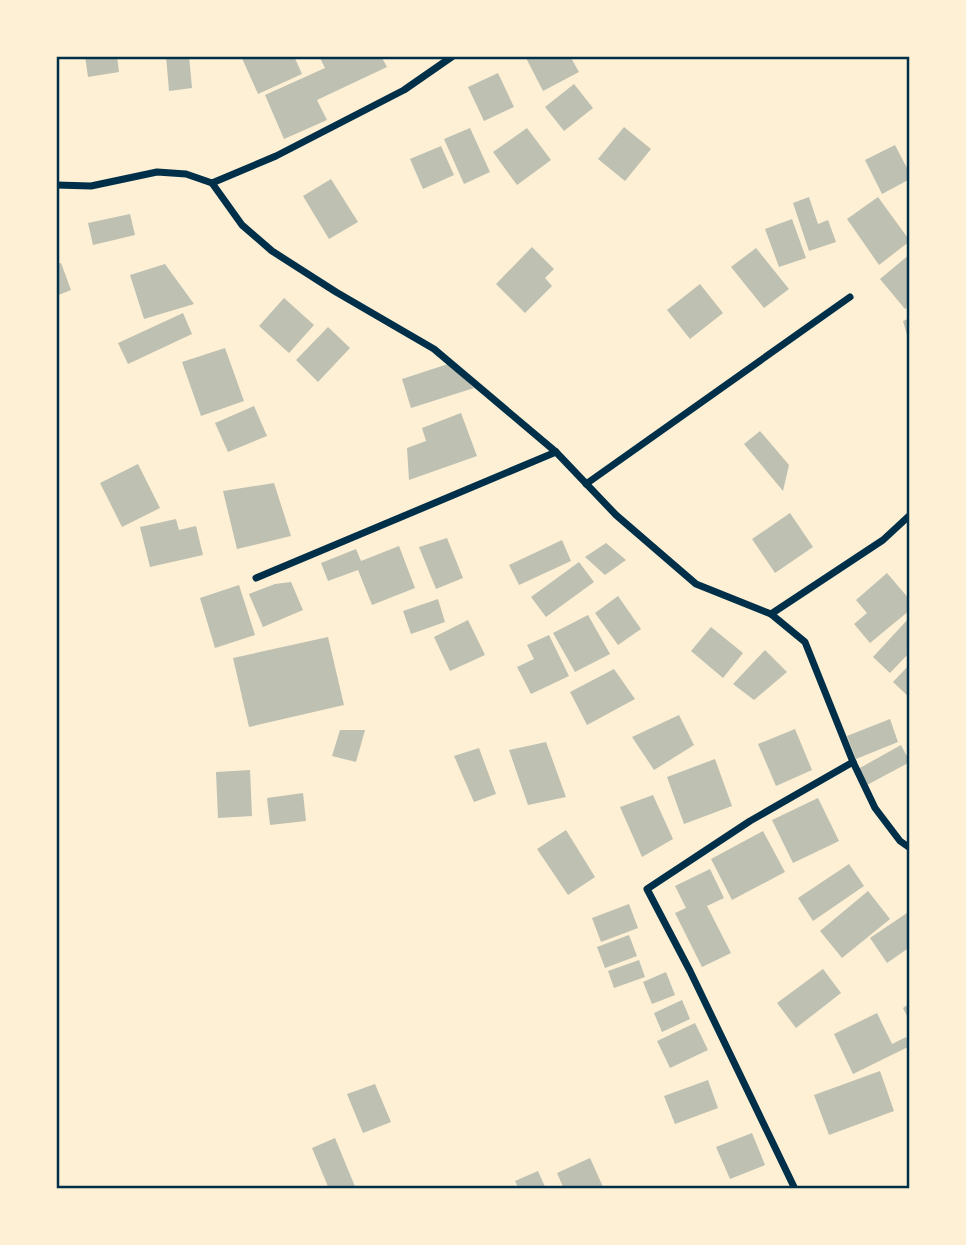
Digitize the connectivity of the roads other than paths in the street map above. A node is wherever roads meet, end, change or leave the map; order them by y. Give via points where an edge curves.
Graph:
1 (453, 56) edge
2 (212, 183) junction
3 (56, 185) edge
4 (850, 297) dead end
5 (556, 452) junction
6 (586, 484) junction
7 (910, 515) edge
8 (256, 578) dead end
9 (771, 614) junction
10 (853, 762) junction
11 (910, 848) edge
12 (795, 1189) edge

1 - 2 street via 404,90 276,156
2 - 3 street via 186,174 157,172 90,186
2 - 5 street via 242,225 272,251 434,349
4 - 6 street
5 - 6 street
5 - 8 street
6 - 9 street via 695,584
7 - 9 street via 884,540
9 - 10 street via 805,642
10 - 11 street via 875,808
10 - 12 street via 750,821 647,889

